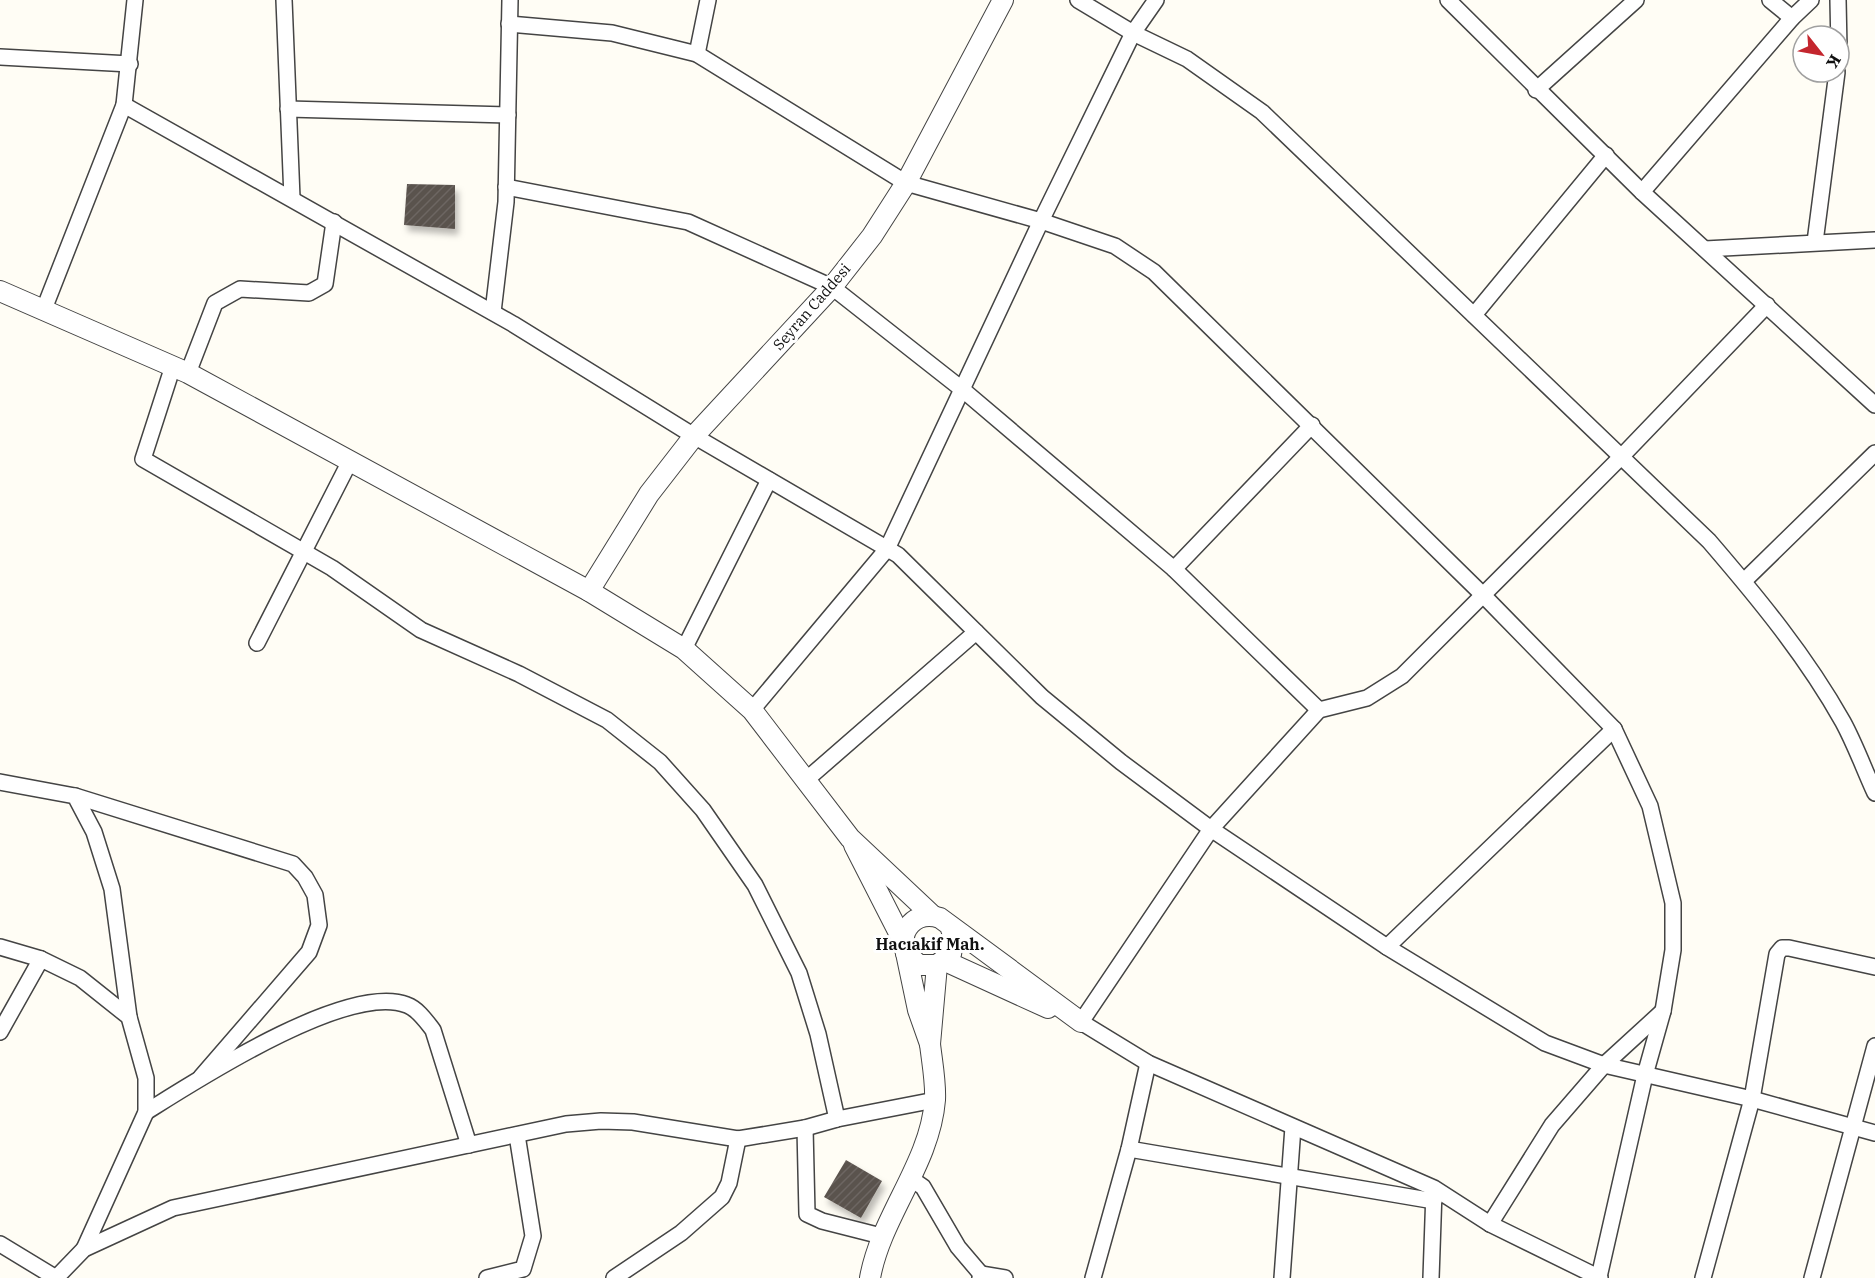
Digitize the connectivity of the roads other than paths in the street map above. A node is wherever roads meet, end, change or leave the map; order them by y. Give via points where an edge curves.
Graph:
1 (135, 0) edge
2 (284, 0) edge
3 (510, 0) edge
4 (708, 0) edge
5 (1003, 0) edge
6 (1078, 0) edge
7 (1156, 0) edge
8 (1448, 0) edge
9 (1636, 0) edge
10 (1770, 0) edge
11 (1811, 0) edge
12 (1838, 0) edge
13 (1792, 18) junction
14 (509, 24) junction
15 (1838, 24) edge
16 (1133, 33) junction
17 (698, 54) junction
18 (0, 57) edge
19 (130, 64) junction
20 (1835, 84) edge
21 (1536, 90) junction
22 (124, 105) junction
23 (288, 109) junction
24 (508, 115) junction
25 (1606, 155) junction
26 (906, 183) junction
27 (506, 188) junction
28 (1642, 192) junction
29 (292, 198) junction
30 (1041, 221) junction
31 (334, 222) junction
32 (1875, 240) edge
33 (1815, 242) junction
34 (1705, 249) junction
35 (832, 287) junction
36 (0, 291) edge
37 (1767, 305) junction
38 (44, 309) junction
39 (493, 312) junction
40 (1474, 315) junction
41 (181, 369) junction
42 (963, 390) junction
43 (1875, 405) edge
44 (1312, 425) junction
45 (694, 436) junction
46 (1875, 453) edge
47 (1621, 457) junction
48 (350, 461) junction
49 (769, 480) junction
50 (887, 549) junction
51 (304, 552) junction
52 (1174, 569) junction
53 (1744, 582) junction
54 (589, 591) junction
55 (1484, 596) junction
56 (976, 632) junction
57 (257, 643) dead end
58 (684, 649) junction
59 (752, 710) junction
60 (1319, 710) junction
61 (1614, 729) junction
62 (806, 780) junction
63 (0, 782) edge
64 (1875, 793) edge
65 (75, 796) junction
66 (1212, 829) junction
67 (850, 838) junction
68 (933, 916) junction
69 (951, 928) junction
70 (0, 947) edge
71 (905, 947) junction
72 (1387, 948) junction
73 (41, 959) junction
74 (941, 963) junction
75 (1875, 967) edge
76 (1663, 1011) junction
77 (129, 1017) junction
78 (1081, 1022) junction
79 (0, 1032) edge
80 (930, 1044) junction
81 (1875, 1046) edge
82 (1148, 1063) junction
83 (1604, 1065) junction
84 (1645, 1075) junction
85 (201, 1077) junction
86 (1752, 1099) junction
87 (935, 1100) junction
88 (146, 1112) junction
89 (837, 1119) junction
90 (1293, 1127) junction
91 (1852, 1127) junction
92 (805, 1128) junction
93 (1875, 1133) edge
94 (517, 1135) junction
95 (738, 1139) junction
96 (469, 1145) junction
97 (1129, 1149) junction
98 (1290, 1176) junction
99 (910, 1178) junction
100 (1434, 1195) junction
101 (1490, 1224) junction
102 (881, 1236) junction
103 (0, 1244) edge
104 (84, 1249) junction
105 (981, 1276) edge
106 (487, 1278) edge
107 (614, 1278) edge
108 (870, 1278) edge
109 (1005, 1278) edge
110 (1093, 1278) edge
111 (1282, 1278) edge
112 (1431, 1278) edge
113 (1599, 1278) edge
114 (1703, 1278) edge
115 (1812, 1278) edge

1 - 19 street
2 - 23 street
3 - 14 street
4 - 17 street
5 - 26 street, Seyran Caddesi
6 - 16 street
7 - 16 street
8 - 21 street
9 - 21 street
10 - 13 street
11 - 13 street
12 - 15 street
13 - 28 street
14 - 17 street via 612,33
14 - 24 street
16 - 30 street
16 - 40 street via 1187,59 1262,112
17 - 26 street
18 - 19 street
19 - 22 street
20 - 33 street
21 - 25 street
22 - 29 street
22 - 38 street
23 - 24 street
23 - 29 street
24 - 27 street
25 - 28 street
25 - 40 street
26 - 30 street
26 - 35 street, Seyran Caddesi via 873,236
27 - 35 street via 688,222
27 - 39 street
28 - 34 street
29 - 31 street
30 - 42 street
30 - 44 street via 1115,246 1154,272
31 - 39 street
31 - 41 street via 325,284 309,293 240,289 215,303
32 - 33 street
33 - 34 street
34 - 37 street
35 - 42 street
35 - 45 street, Seyran Caddesi
36 - 38 street
37 - 43 street
37 - 47 street
38 - 41 street
39 - 45 street
40 - 47 street
41 - 48 street
41 - 51 street via 143,459
42 - 50 street
42 - 52 street
44 - 52 street
44 - 55 street
45 - 49 street
45 - 54 street, Seyran Caddesi via 649,494
46 - 53 street
47 - 53 street via 1709,541
47 - 55 street
48 - 51 street
48 - 54 street
49 - 50 street
49 - 58 street
50 - 56 street via 898,555
50 - 59 street
51 - 57 street
51 - 89 street via 421,630 519,674 607,720 660,762 703,810 755,885 799,974 818,1034
52 - 60 street
53 - 64 street via 1843,722
54 - 58 street
55 - 60 street via 1402,676 1367,698
55 - 61 street
56 - 62 street
56 - 66 street via 1042,698
58 - 59 street
59 - 62 street
60 - 66 street
61 - 72 street
61 - 76 street via 1650,806 1673,903 1673,950
62 - 67 street
63 - 65 street
65 - 77 street via 93,832 112,889
65 - 85 street via 292,864 315,895 319,925 309,952
66 - 72 street
66 - 78 street
67 - 68 street
67 - 71 street
68 - 69 street
68 - 71 street via 912,921
69 - 74 street via 953,946
69 - 78 street
70 - 73 street
71 - 74 street via 919,965
71 - 80 street via 918,1010
72 - 83 street via 1545,1043
73 - 77 street via 80,978
73 - 79 street
74 - 78 street
74 - 80 street
75 - 86 street via 1789,948 1779,950
76 - 83 street
76 - 84 street
77 - 88 street via 146,1078
78 - 82 street
80 - 87 street
81 - 91 street
82 - 90 street
82 - 97 street
83 - 84 street
83 - 101 street via 1552,1125
84 - 86 street
84 - 113 street
85 - 88 street
85 - 96 street via 287,1031 367,1002 406,1005 433,1030
86 - 91 street
86 - 114 street
87 - 89 street
87 - 99 street via 926,1140
88 - 104 street
89 - 92 street
90 - 98 street
90 - 100 street
91 - 93 street
91 - 115 street
92 - 95 street
92 - 102 street via 807,1214
94 - 95 street via 601,1120
94 - 96 street
94 - 106 street via 533,1236 523,1269
95 - 107 street via 729,1183 722,1197 681,1233
96 - 104 street via 173,1208
97 - 98 street
97 - 110 street
98 - 100 street
98 - 111 street
99 - 102 street
99 - 105 street via 923,1187 958,1247
100 - 101 street
100 - 112 street
101 - 113 street
102 - 108 street
103 - 104 street via 56,1278
105 - 109 street

